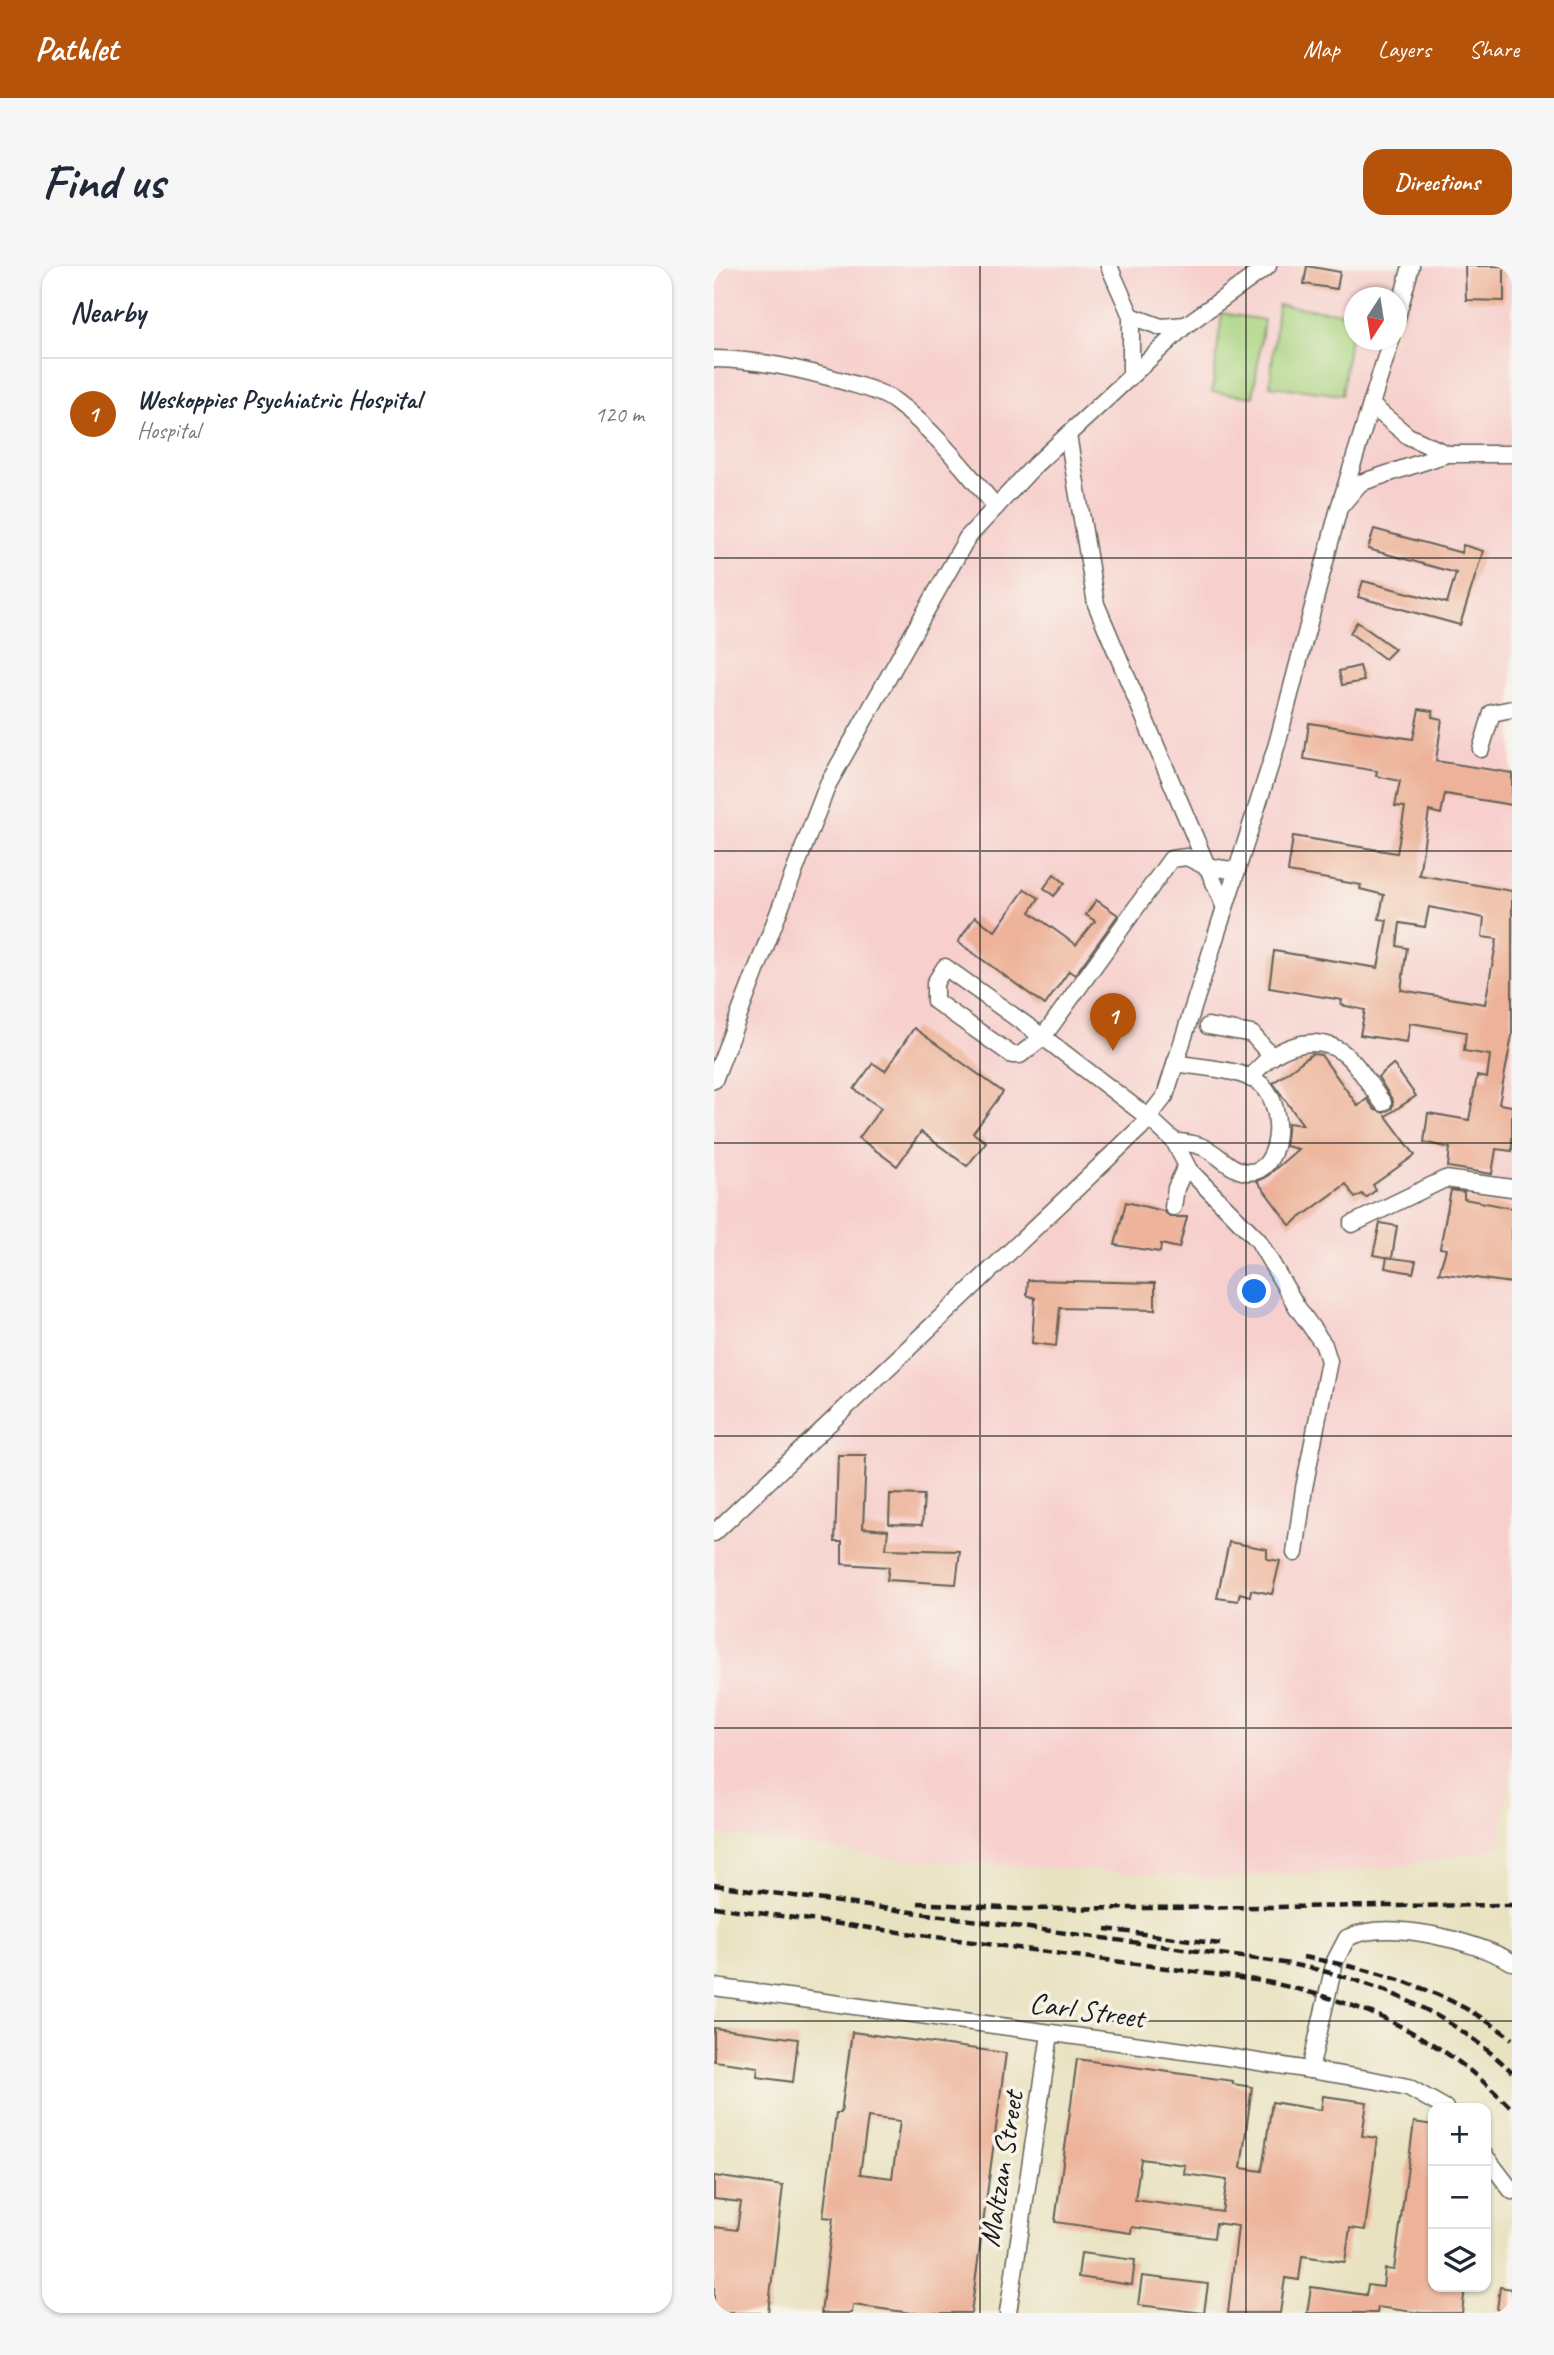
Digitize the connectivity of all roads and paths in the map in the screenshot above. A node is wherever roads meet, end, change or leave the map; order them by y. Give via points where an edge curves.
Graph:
1 (1109, 266) edge
2 (1268, 266) edge
3 (1411, 266) edge
4 (1405, 287) edge
5 (1131, 316) junction
6 (1186, 325) junction
7 (1388, 350) edge
8 (714, 359) edge
9 (1131, 375) junction
10 (1371, 405) junction
11 (1068, 435) junction
12 (1447, 454) junction
13 (1512, 454) edge
14 (996, 507) junction
15 (1339, 508) junction
16 (1512, 709) edge
17 (1481, 749) dead end
18 (1205, 866) junction
19 (1237, 871) junction
20 (1224, 906) junction
21 (1208, 1026) dead end
22 (1043, 1037) junction
23 (1272, 1057) junction
24 (1175, 1063) junction
25 (1251, 1079) junction
26 (714, 1080) edge
27 (1383, 1103) dead end
28 (1149, 1118) junction
29 (1174, 1141) junction
30 (1186, 1166) junction
31 (1512, 1188) edge
32 (1173, 1208) dead end
33 (1352, 1224) dead end
34 (714, 1533) edge
35 (1295, 1553) dead end
36 (1512, 1962) edge
37 (714, 1987) edge
38 (1050, 2034) junction
39 (1310, 2070) junction
40 (1437, 2103) edge
41 (1491, 2163) edge
42 (1512, 2191) edge
43 (1008, 2313) edge

1 - 5 street
2 - 6 street
3 - 4 street
5 - 6 street via 1161,327
5 - 9 street
6 - 9 street
7 - 10 street
8 - 14 street via 788,365 895,401
9 - 11 street
10 - 12 street via 1408,436
10 - 15 street
11 - 14 street
11 - 18 street via 1096,604 1186,810
12 - 13 street
12 - 15 street via 1360,483
14 - 26 street via 967,538 828,784
15 - 19 street via 1281,731
16 - 17 street via 1492,713
18 - 19 street
18 - 20 street
18 - 22 street via 1187,857 1171,859
19 - 20 street
20 - 24 street
21 - 23 street via 1252,1034
22 - 22 street via 945,967 935,983 935,1001 1012,1055 1020,1055
22 - 28 street
23 - 25 street
23 - 27 street via 1295,1045 1338,1049
24 - 25 street
24 - 28 street via 1165,1097
25 - 29 street via 1270,1095 1279,1116 1266,1164 1256,1171 1244,1171 1202,1146
28 - 29 street
28 - 34 street
29 - 30 street
30 - 32 street
30 - 35 street via 1258,1240 1328,1352
31 - 33 street via 1445,1179
36 - 39 street via 1494,1952 1422,1934 1358,1932 1347,1938 1335,1962
37 - 38 street, Carl Street
38 - 39 street, Carl Street
38 - 43 street, Maltzan Street
39 - 40 street, Carl Street via 1408,2087
41 - 42 street

